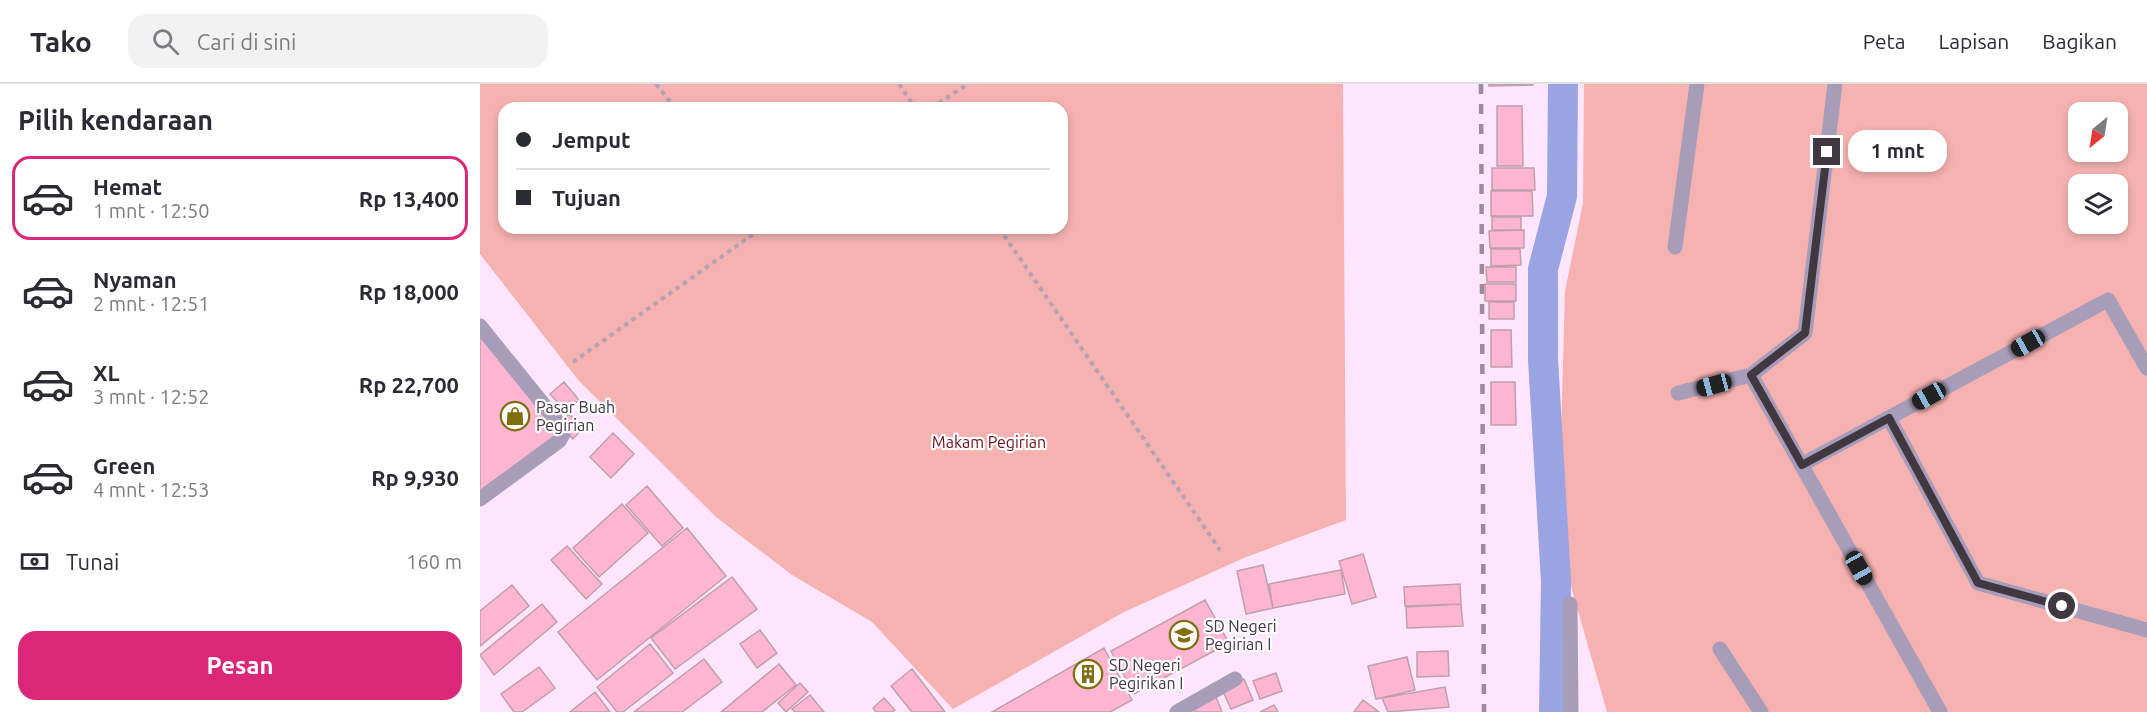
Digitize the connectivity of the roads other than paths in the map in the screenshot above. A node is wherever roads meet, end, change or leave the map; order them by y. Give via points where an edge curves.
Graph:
1 (1697, 84) edge
2 (1835, 84) edge
3 (1675, 247) dead end
4 (480, 326) edge
5 (2147, 368) edge
6 (1751, 375) junction
7 (1678, 393) dead end
8 (1889, 418) junction
9 (1802, 465) junction
10 (480, 499) edge
11 (1570, 604) dead end
12 (2147, 630) edge
13 (1720, 649) dead end
14 (1235, 680) dead end
15 (1177, 712) edge
16 (1571, 712) edge
17 (1761, 712) edge
18 (1940, 712) edge

1 - 3 street
2 - 6 street via 1805,333
4 - 10 street via 563,434 559,441
5 - 8 street via 2108,300
6 - 7 street
6 - 9 street
8 - 9 street
8 - 12 street via 1978,583
9 - 18 street
11 - 16 street
13 - 17 street
14 - 15 street

